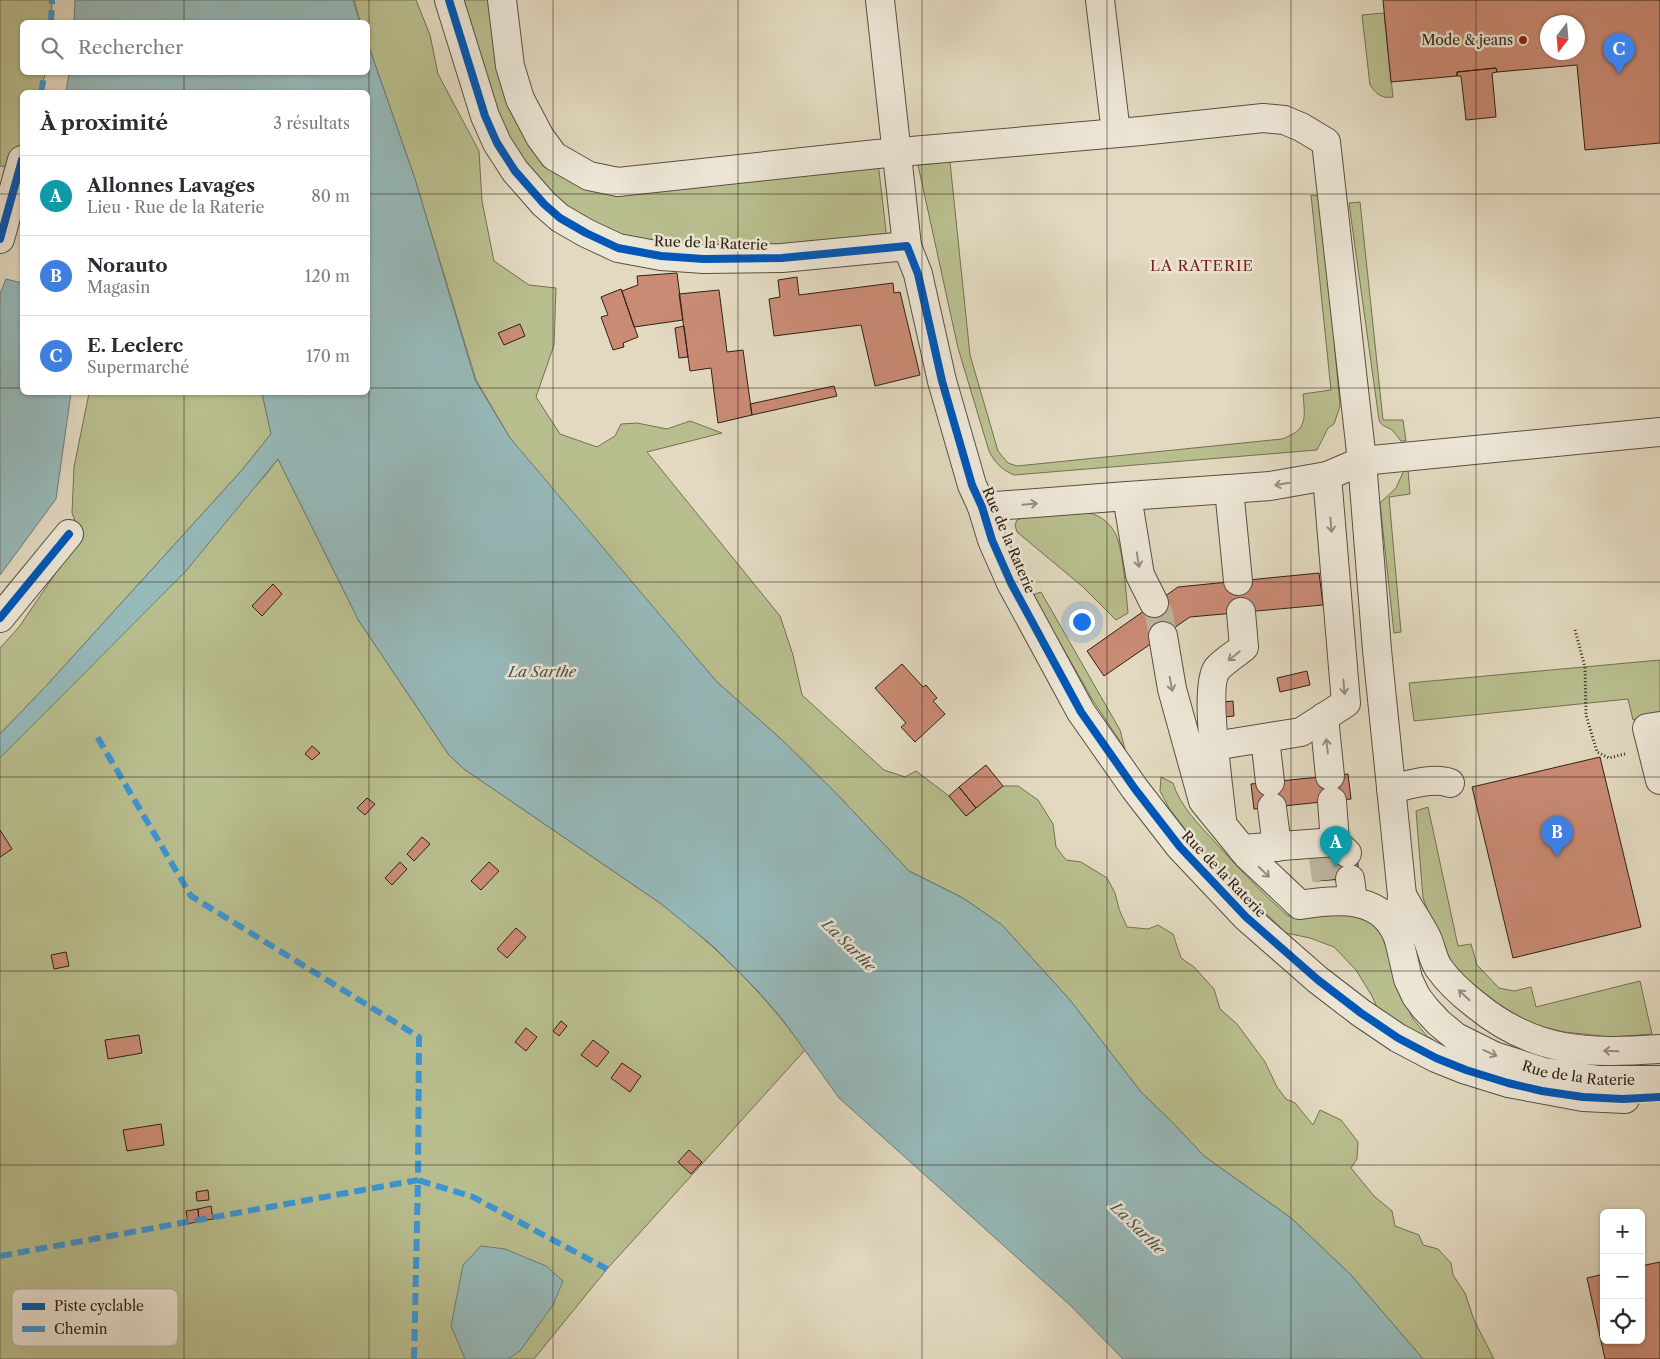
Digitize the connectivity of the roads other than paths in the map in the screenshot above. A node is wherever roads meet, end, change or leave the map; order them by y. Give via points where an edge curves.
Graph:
1 (449, 0) edge
2 (502, 0) edge
3 (880, 0) edge
4 (1100, 0) edge
5 (1116, 133) junction
6 (896, 152) junction
7 (20, 167) edge
8 (0, 239) edge
9 (907, 246) junction
10 (1660, 432) edge
11 (1362, 461) junction
12 (1327, 476) junction
13 (1229, 489) junction
14 (1127, 496) junction
15 (982, 508) junction
16 (69, 534) dead end
17 (1238, 581) dead end
18 (1154, 603) tunnel mouth
19 (1241, 612) dead end
20 (0, 618) edge
21 (1163, 636) tunnel mouth
22 (1324, 717) junction
23 (1656, 736) edge
24 (1265, 738) junction
25 (1214, 746) junction
26 (1660, 780) edge
27 (1450, 783) dead end
28 (1391, 788) junction
29 (1223, 825) junction
30 (1276, 847) junction
31 (1242, 849) junction
32 (1338, 873) junction
33 (1402, 895) junction
34 (1399, 940) junction
35 (1660, 1049) edge
36 (1655, 1083) edge

1 - 9 street, Rue de la Raterie via 485,116 497,143 515,171 544,204 586,233 618,248 704,259 782,258
2 - 6 street via 510,66 520,99 554,156 589,176 618,182
3 - 6 street
4 - 5 street
5 - 6 street
5 - 11 street via 1264,118 1284,120 1326,142
6 - 9 street
7 - 8 street
9 - 15 street, Rue de la Raterie via 918,274 956,432
10 - 11 street
11 - 12 street
11 - 28 street
12 -> 13 street
12 -> 22 street via 1346,703
13 - 14 street
13 - 17 street
15 -> 14 street
14 -> 18 street via 1140,575
15 - 36 street, Rue de la Raterie via 1011,582 1081,712 1180,847 1246,917 1282,949 1361,1013 1398,1038 1466,1070 1508,1083 1583,1097 1623,1099
16 - 20 street
19 -> 25 street via 1244,647 1217,669 1212,680
21 -> 29 street via 1172,688 1203,801
22 - 24 street via 1301,732
32 -> 22 street
23 - 26 street
24 - 25 street
24 - 30 street
25 - 29 street
27 - 28 street via 1433,781
28 - 33 street
29 - 31 street
30 - 31 street
30 - 32 street
31 -> 32 street via 1300,905
32 - 34 street via 1360,902 1372,907 1396,929
33 - 34 street, Rue de la Raterie
35 -> 33 street, Rue de la Raterie via 1583,1051 1549,1045 1492,1018 1464,996 1438,967 1428,939
34 -> 36 street, Rue de la Raterie via 1408,979 1416,996 1456,1037 1494,1056 1544,1072 1599,1080

